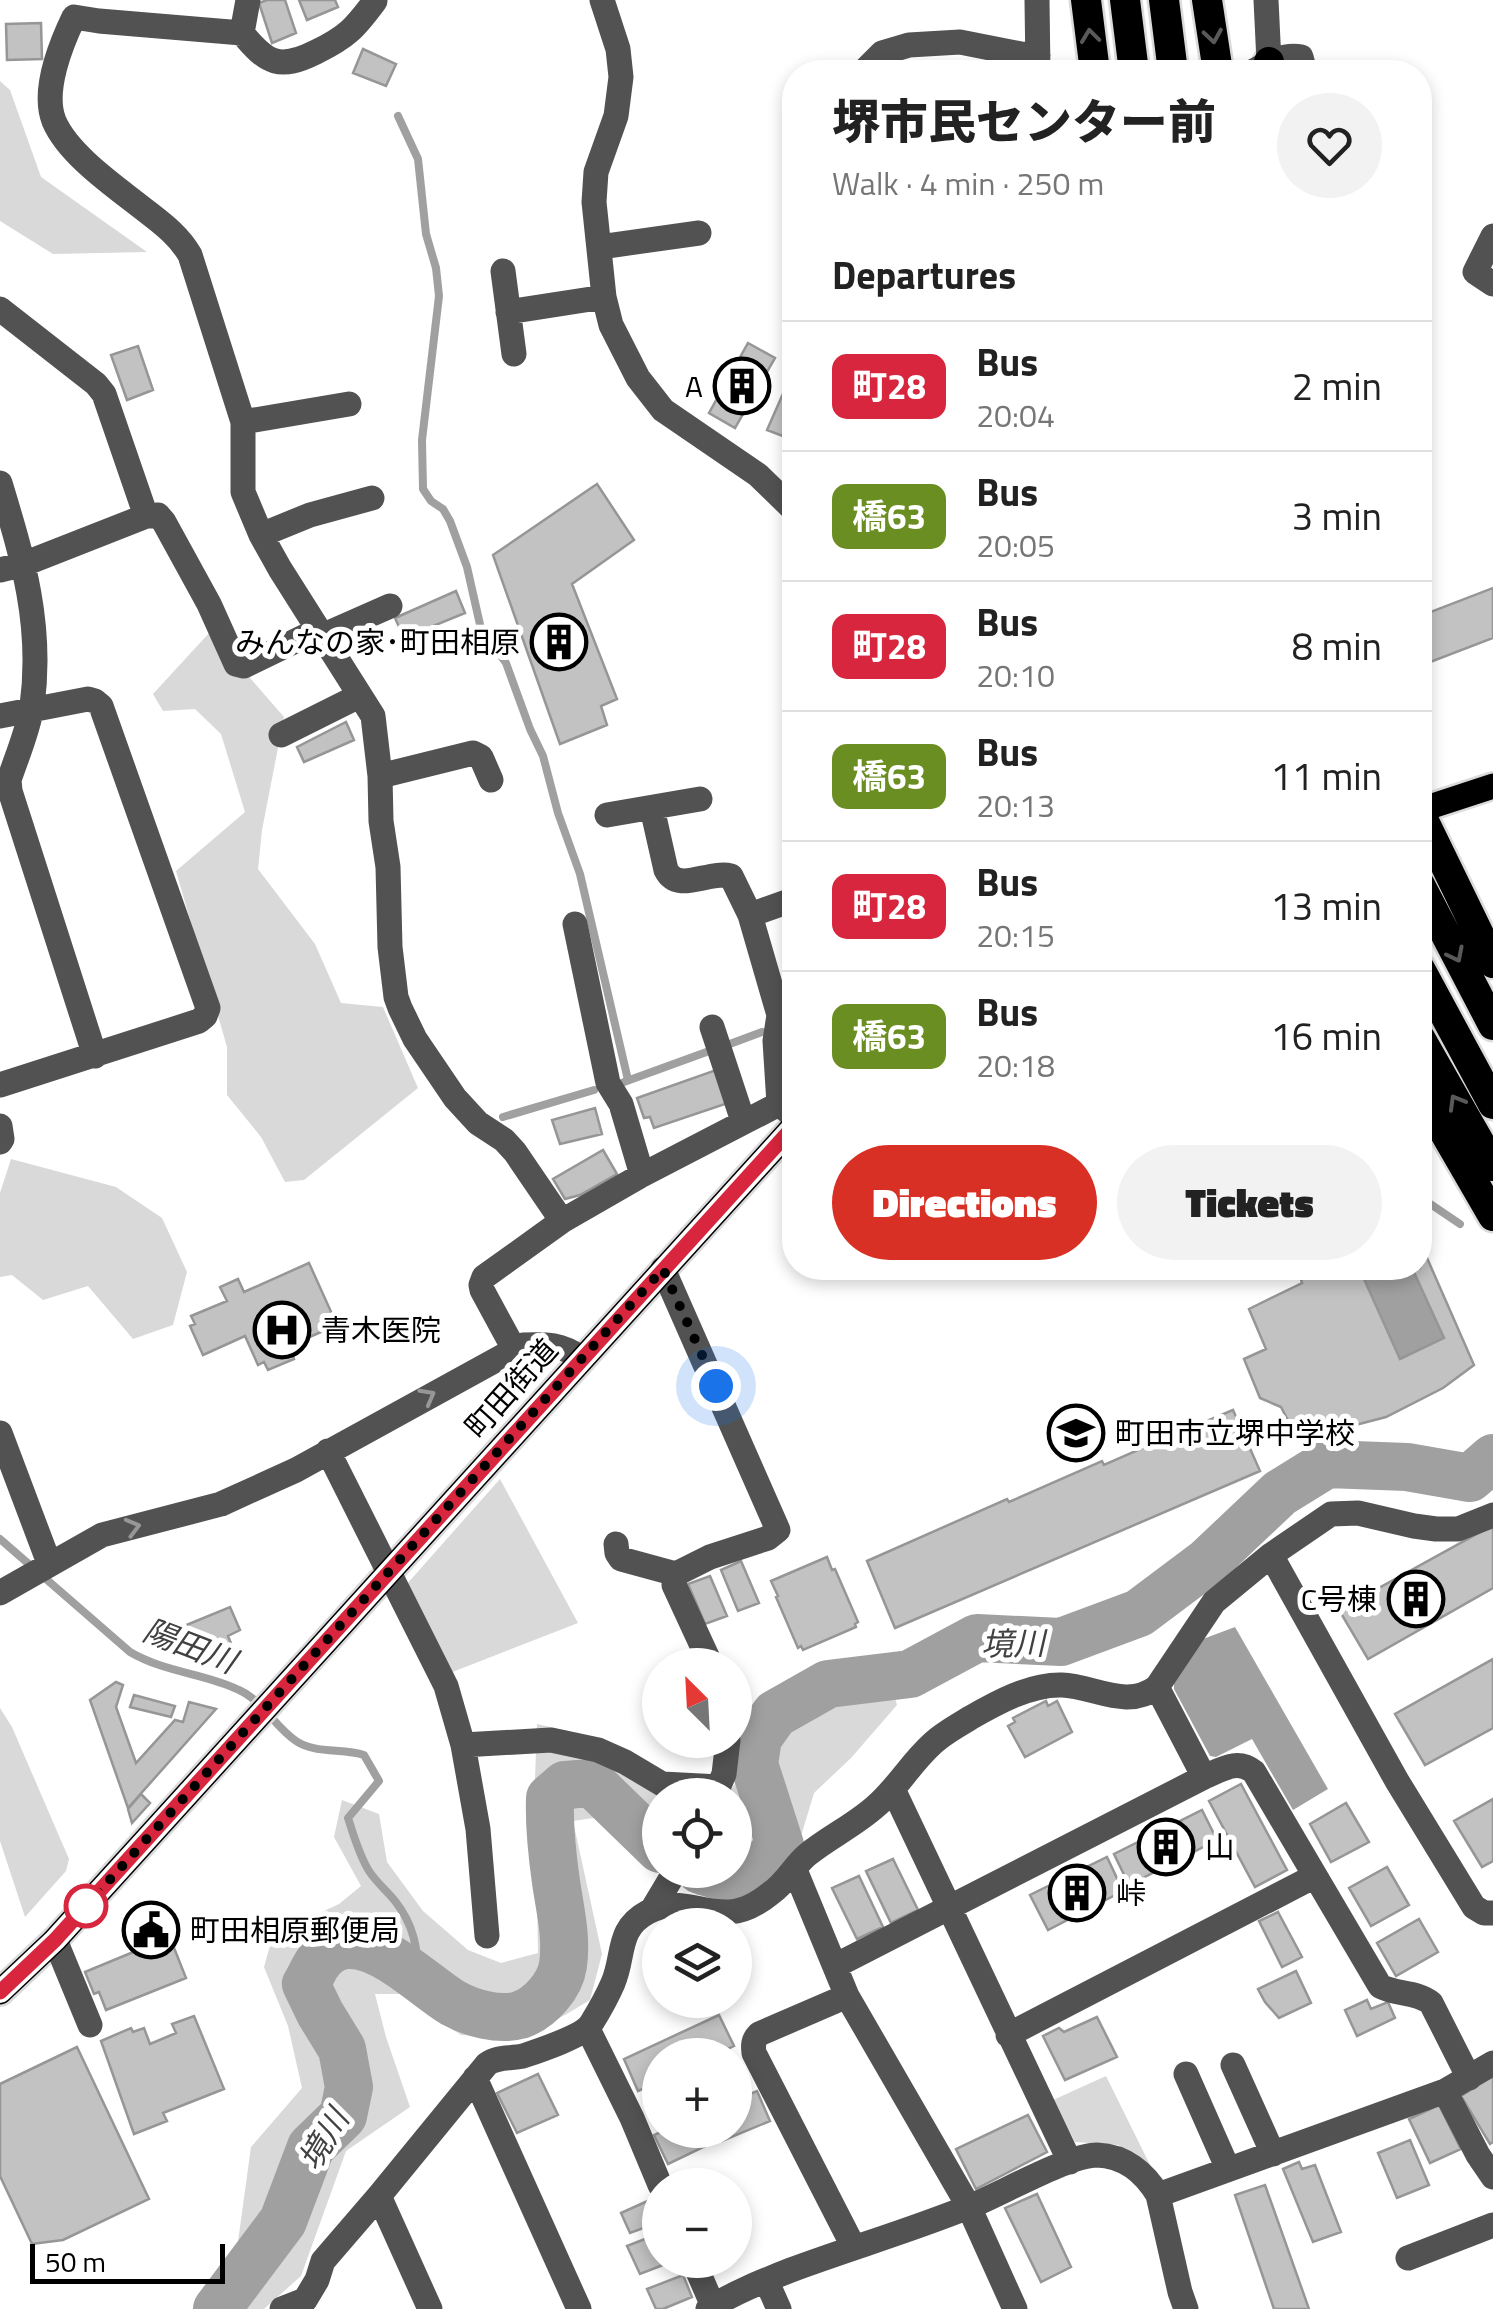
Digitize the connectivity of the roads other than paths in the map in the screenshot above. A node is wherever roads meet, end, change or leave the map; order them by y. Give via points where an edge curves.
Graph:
1 (248, 0) edge
2 (602, 0) edge
3 (1037, 0) edge
4 (1086, 0) edge
5 (1125, 0) edge
6 (1164, 0) edge
7 (1207, 0) edge
8 (1266, 0) edge
9 (376, 1) edge
10 (242, 34) junction
11 (875, 60) edge
12 (1031, 60) edge
13 (1038, 60) edge
14 (1093, 60) edge
15 (1132, 60) edge
16 (1172, 60) edge
17 (1216, 60) edge
18 (1266, 60) edge
19 (699, 233) dead end
20 (1493, 236) edge
21 (600, 247) junction
22 (503, 271) dead end
23 (1493, 284) edge
24 (604, 297) junction
25 (0, 309) edge
26 (508, 312) junction
27 (514, 354) dead end
28 (348, 404) dead end
29 (242, 422) junction
30 (0, 484) edge
31 (372, 498) dead end
32 (782, 499) edge
33 (146, 516) junction
34 (261, 535) junction
35 (12, 567) edge
36 (390, 606) dead end
37 (320, 633) junction
38 (359, 696) junction
39 (31, 710) junction
40 (0, 716) edge
41 (281, 736) dead end
42 (380, 776) junction
43 (491, 780) dead end
44 (1493, 786) edge
45 (700, 799) dead end
46 (652, 808) junction
47 (1432, 808) edge
48 (606, 815) dead end
49 (1433, 877) edge
50 (782, 904) edge
51 (750, 916) junction
52 (575, 924) dead end
53 (1493, 935) edge
54 (1493, 964) edge
55 (1432, 991) edge
56 (1493, 1025) edge
57 (712, 1028) dead end
58 (95, 1056) junction
59 (1432, 1059) edge
60 (782, 1076) edge
61 (0, 1084) edge
62 (1493, 1104) edge
63 (1432, 1111) edge
64 (782, 1116) edge
65 (744, 1121) junction
66 (782, 1125) edge
67 (0, 1126) edge
68 (0, 1142) edge
69 (1493, 1166) edge
70 (642, 1174) junction
71 (1493, 1216) edge
72 (562, 1221) junction
73 (663, 1269) junction
74 (514, 1349) junction
75 (581, 1358) junction
76 (0, 1433) edge
77 (328, 1451) junction
78 (1493, 1515) edge
79 (616, 1544) dead end
80 (1271, 1555) junction
81 (40, 1569) junction
82 (389, 1572) junction
83 (676, 1574) junction
84 (0, 1592) edge
85 (703, 1648) edge
86 (1157, 1687) junction
87 (463, 1745) junction
88 (1204, 1777) junction
89 (652, 1778) edge
90 (893, 1789) junction
91 (795, 1870) junction
92 (1314, 1876) junction
93 (657, 1908) edge
94 (703, 1908) edge
95 (744, 1908) edge
96 (950, 1908) junction
97 (1493, 1913) edge
98 (642, 1917) edge
99 (487, 1936) dead end
100 (55, 1940) junction
101 (835, 1966) junction
102 (0, 1992) edge
103 (847, 1996) junction
104 (90, 2025) dead end
105 (588, 2029) junction
106 (1008, 2034) junction
107 (1493, 2063) edge
108 (1232, 2065) dead end
109 (1186, 2074) dead end
110 (475, 2078) junction
111 (1469, 2078) junction
112 (1444, 2091) junction
113 (1273, 2154) junction
114 (1070, 2162) junction
115 (653, 2168) edge
116 (1228, 2169) junction
117 (1493, 2176) edge
118 (379, 2196) junction
119 (1158, 2196) junction
120 (968, 2207) junction
121 (1493, 2225) edge
122 (853, 2246) junction
123 (1408, 2258) dead end
124 (700, 2278) edge
125 (766, 2280) junction
126 (298, 2306) edge
127 (711, 2307) edge
128 (430, 2309) edge
129 (578, 2309) edge
130 (779, 2309) edge
131 (1014, 2309) edge
132 (1186, 2309) edge

1 - 10 street
2 - 21 street via 621,77 616,116 596,172
3 - 13 street
14 -> 4 highway
5 - 15 highway
6 - 16 highway
7 -> 17 highway
8 - 18 street
9 - 10 street via 346,36 292,63 262,55
10 - 29 street via 74,17 50,92 54,120 76,152 181,238
11 - 12 street via 909,44 960,42
19 - 21 street
20 - 23 street via 1475,272
21 - 24 street
22 - 26 street
24 - 26 street
24 - 32 street via 622,348 663,410
25 - 33 street via 104,394
26 - 27 street
28 - 29 street
29 - 34 street via 244,492
30 - 35 street
31 - 34 street
33 - 35 street
33 - 37 street via 164,522 236,664
34 - 37 street
35 - 39 street via 32,607
36 - 37 street
37 - 38 street
38 - 41 street
38 - 42 street via 376,726
39 - 40 street
39 - 58 street via 10,791
39 - 58 street via 88,699 101,706 207,1001 199,1021
42 - 43 street via 473,753 482,757
42 - 72 street via 400,1008 455,1098 515,1152
44 - 47 main road
45 - 46 street
46 - 48 street
46 - 51 street via 670,878 731,876
49 - 53 highway
49 - 54 highway
49 -> 56 highway
50 - 51 street
51 - 60 street via 779,1015 775,1041
52 - 70 street via 608,1083
55 - 62 highway
57 - 65 street
58 - 61 street
69 -> 59 highway
63 - 71 highway
64 - 65 street
65 - 70 street
66 - 73 main road, 町田街道
67 - 68 street
70 - 72 street
72 - 74 street via 482,1282
73 - 75 main road, 町田街道
73 - 83 street via 778,1530
74 - 75 street via 544,1344
77 -> 74 street
75 - 82 main road, 町田街道
76 - 81 street
81 -> 77 street via 102,1536 221,1504
77 - 82 street
78 - 80 street via 1458,1529 1436,1529 1331,1514
79 - 83 street via 621,1559
80 - 86 street via 1214,1602
80 - 97 street via 1474,1907
81 - 84 street
82 - 87 street via 446,1686
82 - 100 main road, 町田街道
83 - 85 street via 674,1585
86 - 88 street
86 - 90 street via 1141,1696 1114,1697 1044,1686 1001,1701 932,1744
87 - 89 street via 551,1740 598,1750
87 - 99 street
88 - 92 street via 1232,1765 1254,1772
88 - 96 street
90 - 91 street
90 - 96 street
91 - 95 street
91 - 101 street
92 - 106 street
92 - 111 street via 1380,1986 1431,2002
93 - 94 street
96 - 101 street
96 - 106 street
98 - 105 street via 629,1927 614,1981
100 - 102 main road
100 - 104 street
101 - 103 street
103 - 120 street
103 - 122 street via 759,2034 753,2046
105 - 110 street via 521,2056 492,2060
105 - 115 street
106 - 114 street
107 - 111 street
108 - 113 street
109 - 116 street
110 - 118 street
110 - 129 street
111 - 112 street
112 - 113 street
112 - 117 street
113 - 116 street
114 - 119 street via 1096,2155 1122,2160
114 - 120 street
116 - 119 street
118 - 126 street via 322,2261
118 - 128 street
119 - 132 street
120 - 122 street
120 - 131 street
121 - 123 street
122 - 125 street
124 - 127 street
125 - 127 street
125 - 130 street

